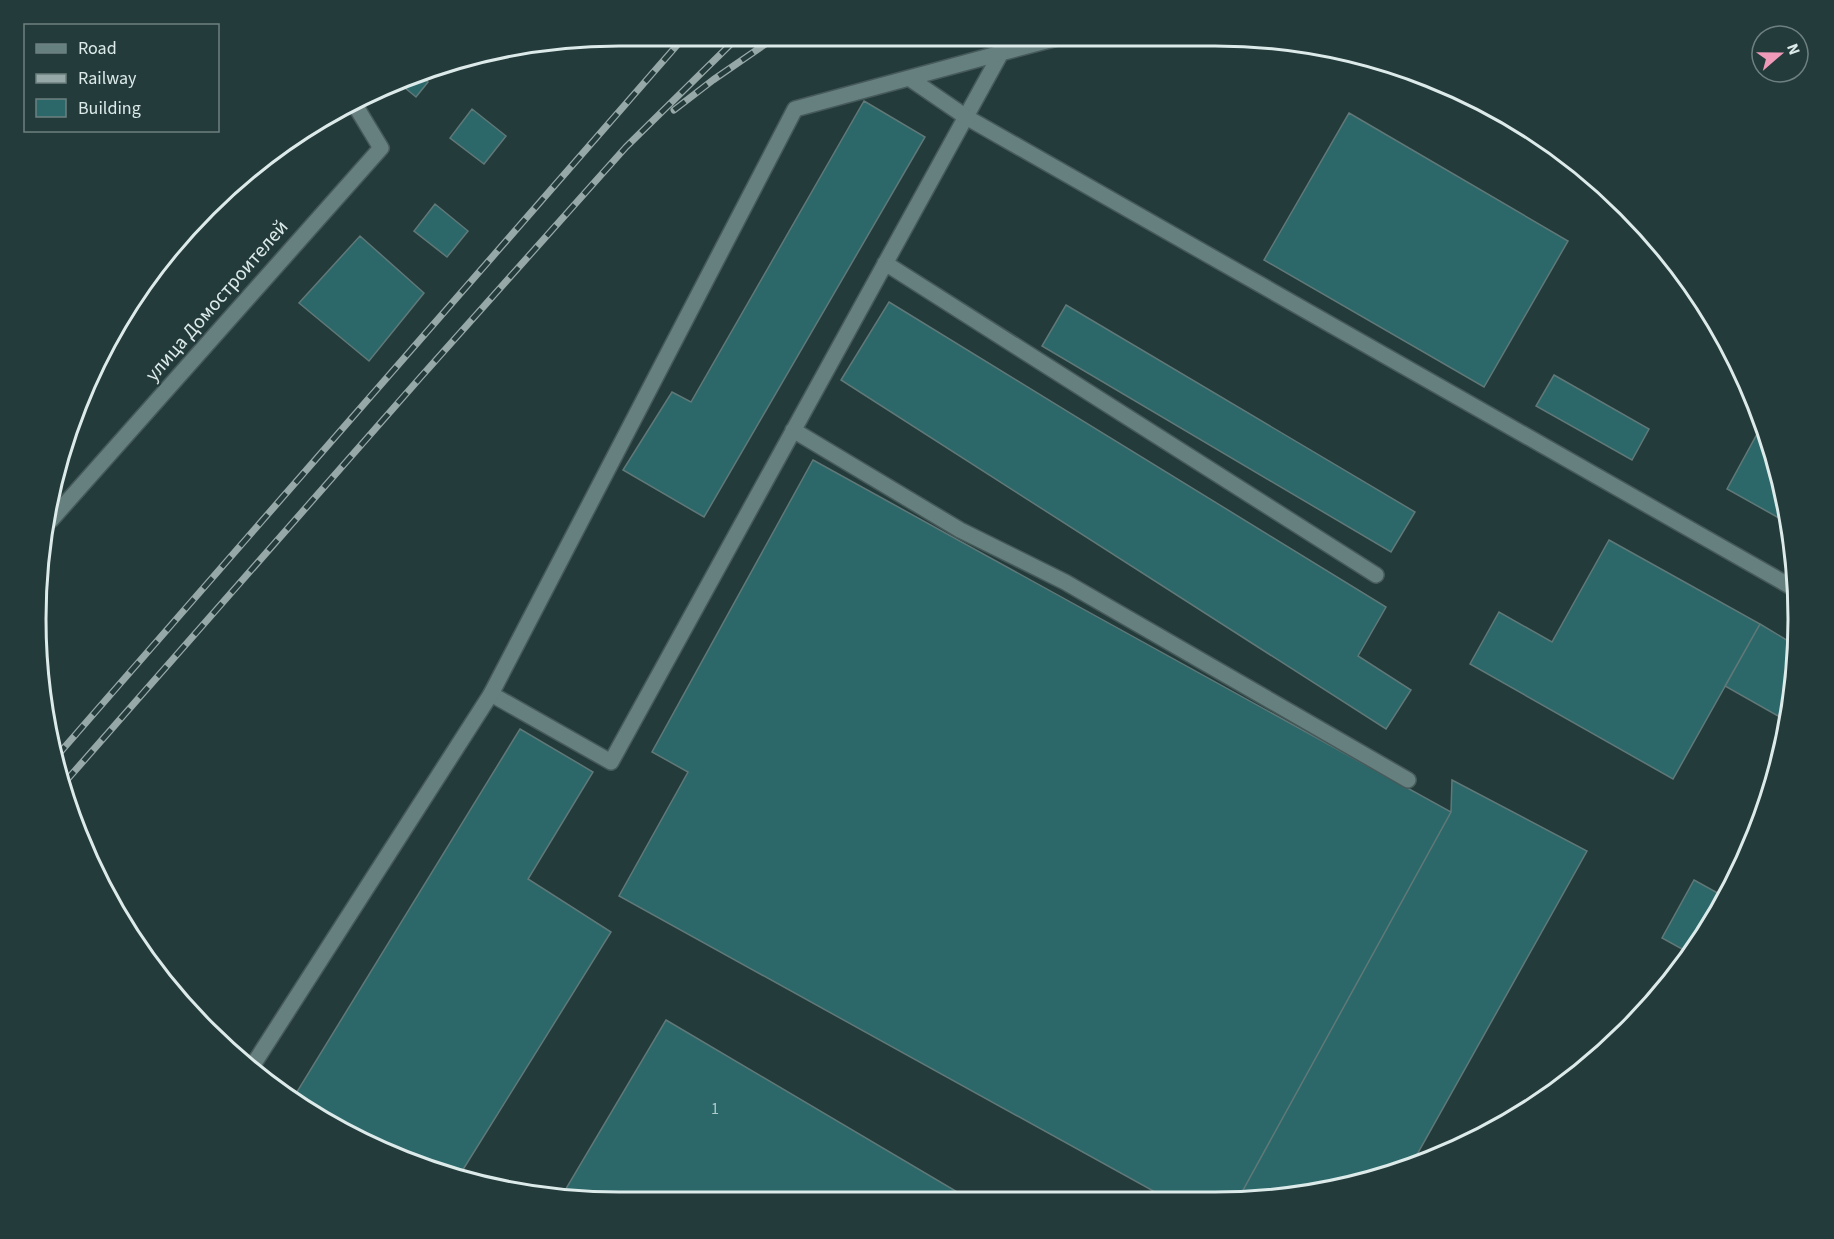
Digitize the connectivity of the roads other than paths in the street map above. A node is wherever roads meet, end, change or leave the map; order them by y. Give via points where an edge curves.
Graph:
1 (1027, 46) edge
2 (1001, 53) junction
3 (909, 78) junction
4 (358, 110) edge
5 (966, 117) junction
6 (885, 263) junction
7 (793, 430) junction
8 (57, 513) edge
9 (1376, 575) dead end
10 (1786, 584) edge
11 (491, 694) junction
12 (1408, 780) dead end
13 (255, 1061) edge

1 - 2 street
2 - 3 street
2 - 5 street
3 - 5 street
3 - 11 street via 795,109
4 - 8 street, улица Домостроителей via 381,147
5 - 6 street
5 - 10 street
6 - 7 street
6 - 9 street
7 - 11 street via 611,762
7 - 12 street via 960,530 1065,582
11 - 13 street

